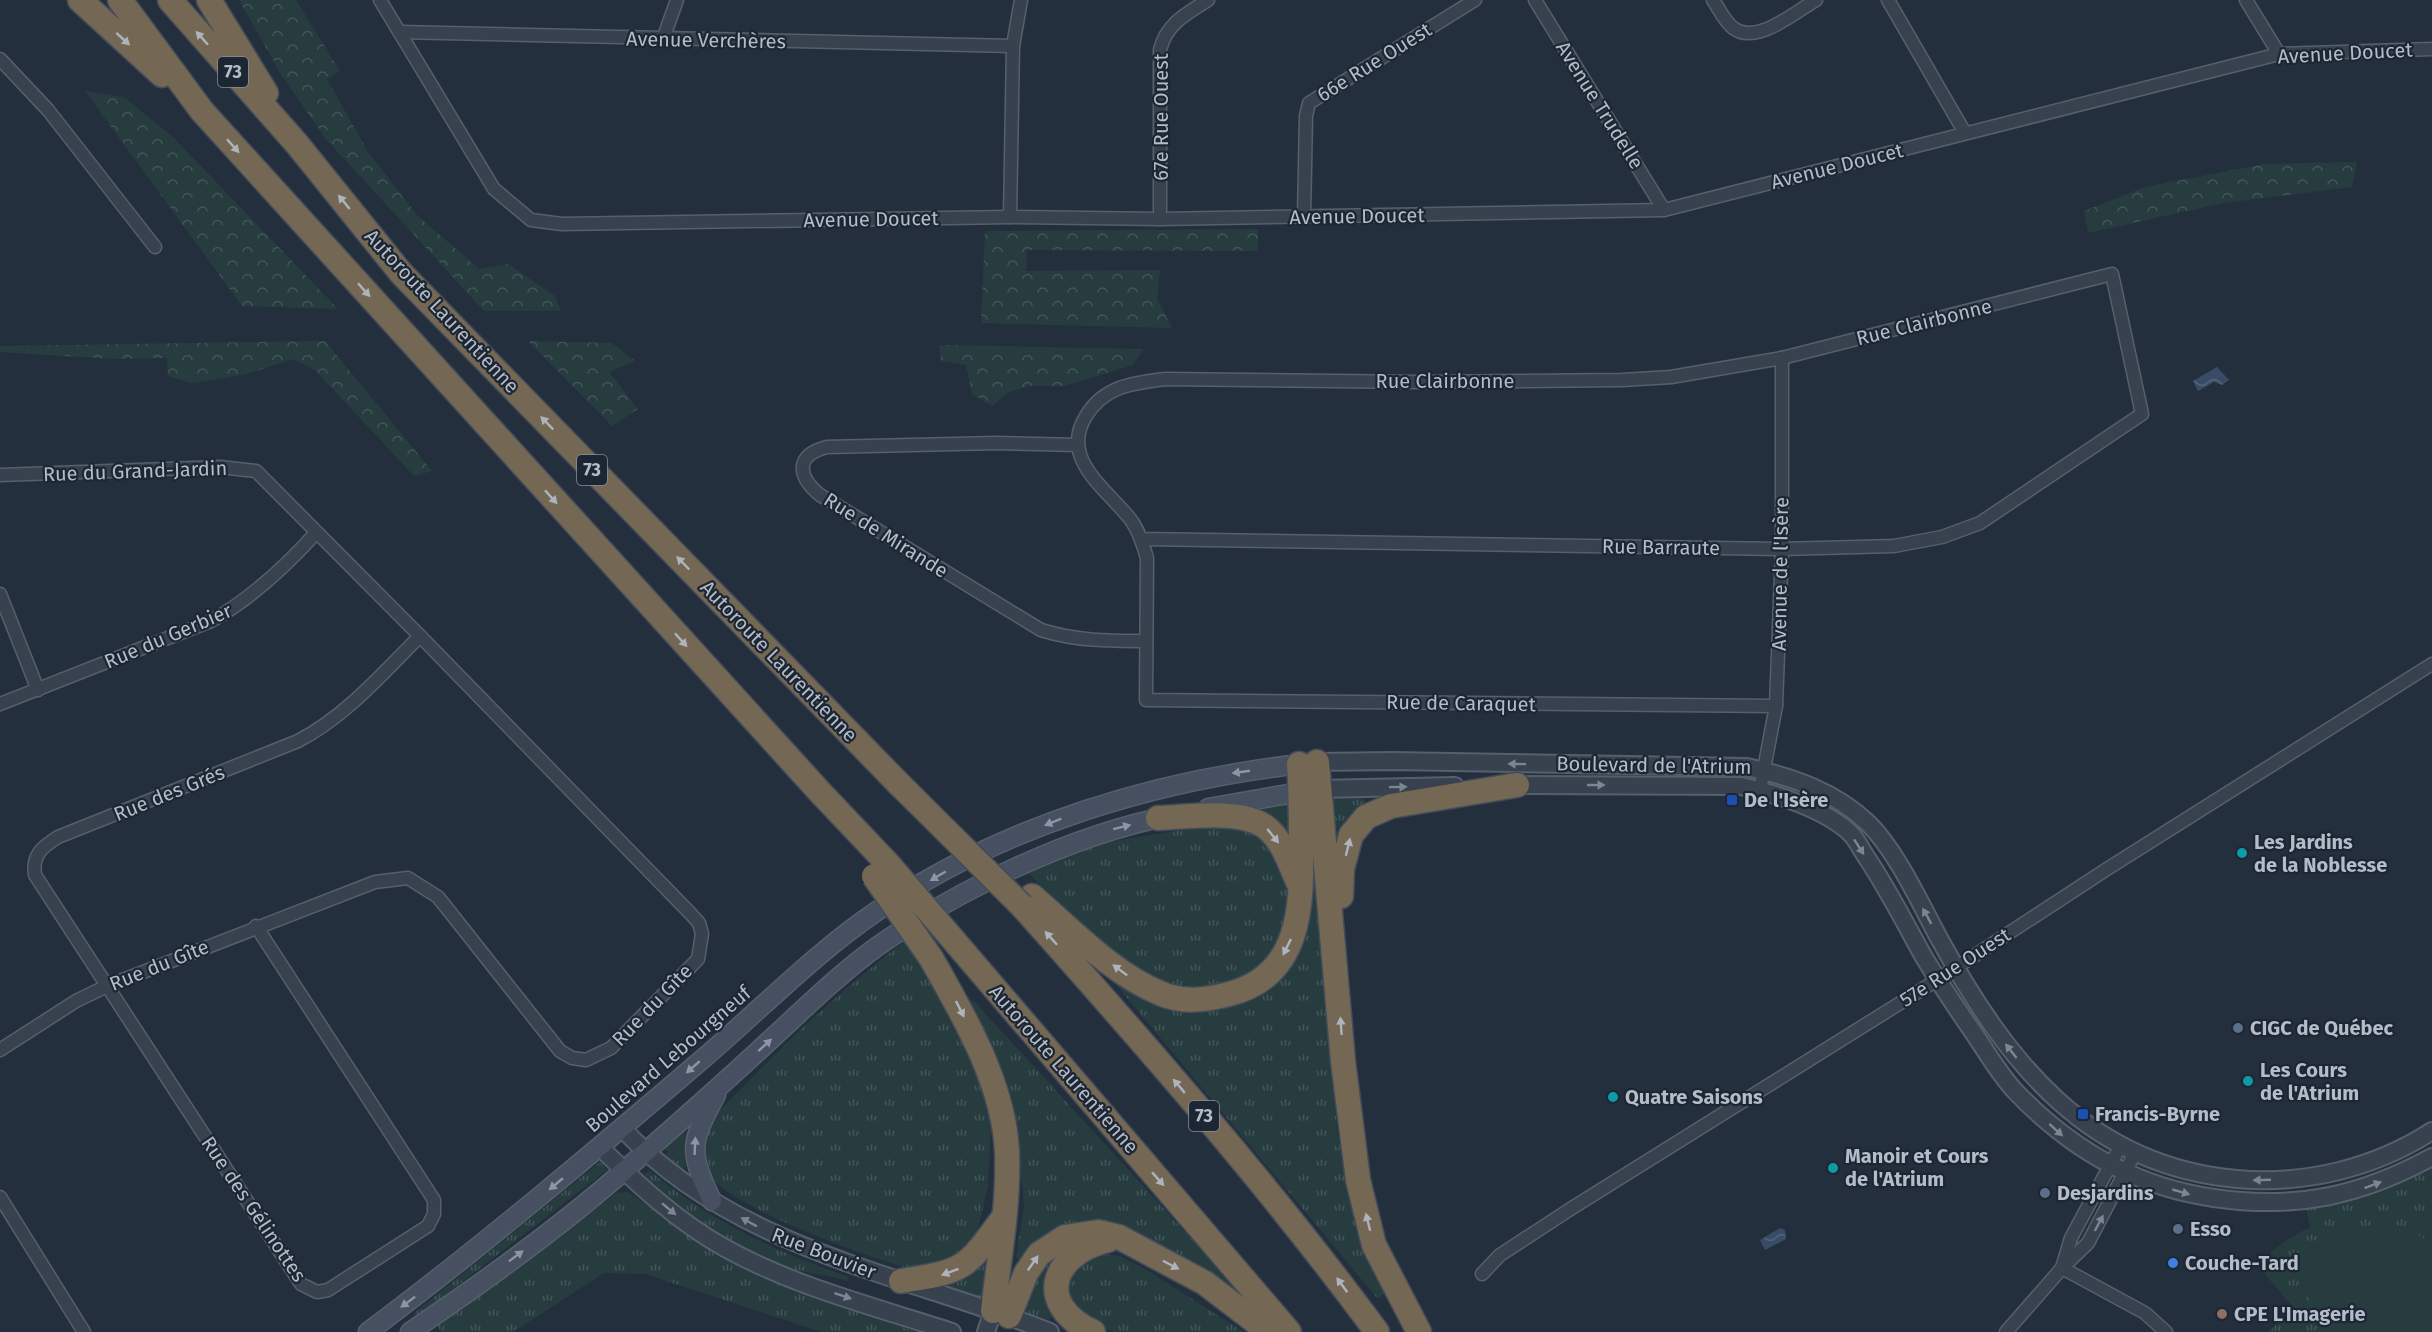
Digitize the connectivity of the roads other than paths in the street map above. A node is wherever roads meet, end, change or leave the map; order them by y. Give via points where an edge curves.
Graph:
1 (80, 0) edge
2 (120, 0) edge
3 (170, 0) edge
4 (209, 0) edge
5 (380, 0) edge
6 (677, 0) edge
7 (1021, 0) edge
8 (1208, 0) edge
9 (1475, 0) edge
10 (1535, 0) edge
11 (1713, 0) edge
12 (1816, 0) edge
13 (1888, 0) edge
14 (2246, 0) edge
15 (400, 32) junction
16 (663, 39) junction
17 (1013, 46) junction
18 (2432, 49) edge
19 (2279, 54) junction
20 (0, 59) edge
21 (202, 111) junction
22 (1965, 133) junction
23 (297, 144) junction
24 (1664, 210) junction
25 (1010, 217) junction
26 (1304, 217) junction
27 (1160, 219) junction
28 (154, 247) dead end
29 (1782, 358) junction
30 (2142, 414) joint
31 (1077, 445) junction
32 (0, 475) edge
33 (315, 534) junction
34 (1142, 539) junction
35 (1782, 549) junction
36 (0, 594) edge
37 (420, 636) junction
38 (1146, 641) junction
39 (2432, 664) edge
40 (38, 690) junction
41 (0, 704) edge
42 (1776, 706) junction
43 (1308, 763) junction
44 (1764, 771) junction
45 (1517, 785) junction
46 (1310, 790) junction
47 (1760, 790) junction
48 (1158, 818) junction
49 (1009, 840) joint
50 (882, 871) junction
51 (1301, 891) junction
52 (1027, 901) junction
53 (256, 926) junction
54 (1955, 967) junction
55 (1337, 968) junction
56 (1937, 980) junction
57 (107, 986) junction
58 (0, 1050) edge
59 (722, 1084) junction
60 (622, 1128) junction
61 (2432, 1131) edge
62 (600, 1147) junction
63 (2128, 1148) junction
64 (644, 1153) junction
65 (2432, 1157) edge
66 (2108, 1166) junction
67 (624, 1171) junction
68 (2126, 1174) junction
69 (0, 1197) edge
70 (712, 1201) junction
71 (1004, 1216) junction
72 (1119, 1237) junction
73 (2062, 1268) junction
74 (1482, 1274) dead end
75 (901, 1281) junction
76 (998, 1323) edge
77 (84, 1332) edge
78 (368, 1332) edge
79 (410, 1332) edge
80 (952, 1332) edge
81 (1050, 1332) edge
82 (1093, 1332) edge
83 (1269, 1332) edge
84 (1289, 1332) edge
85 (1377, 1332) edge
86 (1419, 1332) edge
87 (2006, 1332) edge
88 (2166, 1332) edge

1 -> 21 highway
2 - 21 highway, Autoroute Laurentienne / 73
23 -> 3 highway, Autoroute Laurentienne / 73
4 - 23 highway
5 - 15 street, Avenue Doucet
6 - 16 street
7 - 17 street
8 - 27 street, 67e Rue Ouest via 1169,27 1160,50
9 - 26 street, 66e Rue Ouest via 1309,103
10 - 24 street, Avenue Trudelle
11 - 12 street via 1727,22 1746,33 1771,27
13 - 22 street
14 - 19 street
15 - 16 street, Avenue Verchères
15 - 25 street, Avenue Doucet via 494,189 531,220 562,224
16 - 17 street, Avenue Verchères
17 - 25 street
18 - 19 street, Avenue Doucet
19 - 22 street, Avenue Doucet
20 - 28 street via 48,110
21 -> 50 highway, Autoroute Laurentienne / 73 via 818,790
22 - 24 street, Avenue Doucet
52 -> 23 highway, Autoroute Laurentienne / 73, bridge via 906,790 401,273
24 - 26 street, Avenue Doucet
25 - 27 street, Avenue Doucet
26 - 27 street, Avenue Doucet
29 - 30 street, Rue Clairbonne via 2112,274
29 - 31 street, Rue Clairbonne via 1671,377 1622,380 1134,382 1112,390 1092,406 1079,427
29 - 35 street, Avenue de l'Isère
30 - 35 street, Rue Barraute via 1980,523 1942,537 1894,546
31 - 34 street via 1089,472 1132,521
31 - 38 street, Rue de Mirande via 827,447 805,457 804,478 820,495 1041,630 1090,641
32 - 33 street, Rue du Grand-Jardin via 239,467 256,471
33 - 37 street, Rue du Gîte
33 - 40 street, Rue du Gerbier via 240,605 211,621
34 - 35 street, Rue Barraute
34 - 38 street via 1147,558
35 - 42 street, Avenue de l'Isère
36 - 40 street
37 - 53 street, Rue du Gîte via 699,923 702,946 698,959 611,1048 586,1060 560,1051 438,897 408,878 375,882
37 - 57 street, Rue des Grés via 323,728 41,847 33,863 35,875
38 - 42 street, Rue de Caraquet via 1146,700
39 - 54 street, 57e Rue Ouest
40 - 41 street, Rue du Gerbier
42 - 44 street, Avenue de l'Isère
44 -> 43 street, Boulevard de l'Atrium via 1747,767
43 - 46 highway
43 -> 49 main road, Boulevard de l'Atrium via 1222,774 1145,792
44 - 47 street, Avenue de l'Isère
54 -> 44 street, Boulevard de l'Atrium via 1899,867 1869,825 1811,785
46 -> 45 street, Boulevard de l'Atrium
45 -> 47 street, Boulevard de l'Atrium via 1741,786
55 -> 45 highway via 1342,869 1351,835 1366,817 1391,806
46 - 48 main road, Boulevard de l'Atrium
46 - 51 highway
46 - 55 highway
47 -> 56 street, Boulevard de l'Atrium via 1815,811 1851,835 1881,879
48 -> 51 highway via 1240,816 1255,821 1268,828 1283,848
59 -> 48 main road, Boulevard de l'Atrium via 877,947 953,899 1084,840
49 -> 60 main road, Boulevard Lebourgneuf via 943,872 877,911 823,952
50 -> 71 highway, bridge via 983,1056 1007,1150
50 -> 84 highway, Autoroute Laurentienne / 73, bridge via 956,943
51 -> 52 highway via 1298,924 1286,954 1266,976 1238,992 1207,1000 1164,995 1132,979
85 -> 52 highway, Autoroute Laurentienne / 73 via 1319,1253
53 - 57 street, Rue du Gîte
53 - 57 street, Rue des Gélinottes via 434,1200 434,1214 428,1226 328,1290 317,1292 302,1284
54 - 56 street, 57e Rue Ouest
63 -> 54 street, Boulevard de l'Atrium via 2082,1122 2028,1072 1990,1024
86 -> 55 highway via 1374,1245 1358,1180 1343,1061
56 -> 66 street, Boulevard de l'Atrium via 2013,1090 2062,1135
56 - 74 street, 57e Rue Ouest via 1563,1213 1500,1255
57 - 58 street, Rue du Gîte via 76,1001
59 - 64 main road
70 -> 59 main road via 697,1170 693,1150 697,1131
60 - 62 main road, Boulevard Lebourgneuf
60 - 64 street, Rue Bouvier
61 -> 63 street, Boulevard de l'Atrium via 2394,1153 2357,1166 2280,1179 2218,1177 2176,1168
62 - 67 street, Rue Bouvier
62 -> 78 main road, Boulevard Lebourgneuf via 491,1238
63 - 66 street
63 - 68 street
64 - 67 main road
64 - 70 street, Rue Bouvier
68 -> 65 street, Boulevard de l'Atrium via 2186,1194 2247,1203 2305,1202 2357,1191
66 - 68 street, Boulevard de l'Atrium
66 - 73 street via 2071,1238
79 -> 67 main road
67 -> 80 street, Rue Bouvier via 687,1224 754,1263 787,1278
73 -> 68 street via 2088,1243
69 - 77 street
75 -> 70 street, Rue Bouvier via 773,1235
71 -> 75 highway via 967,1264 948,1274
71 - 76 highway
76 -> 72 highway via 1039,1254 1065,1237 1081,1233
72 - 82 highway via 1089,1244 1070,1257 1060,1270 1057,1286 1061,1305 1074,1323
72 -> 83 highway via 1204,1283
73 - 87 street
73 - 88 street via 2145,1313
75 - 76 street, Rue Bouvier
76 - 81 street, Rue Bouvier

